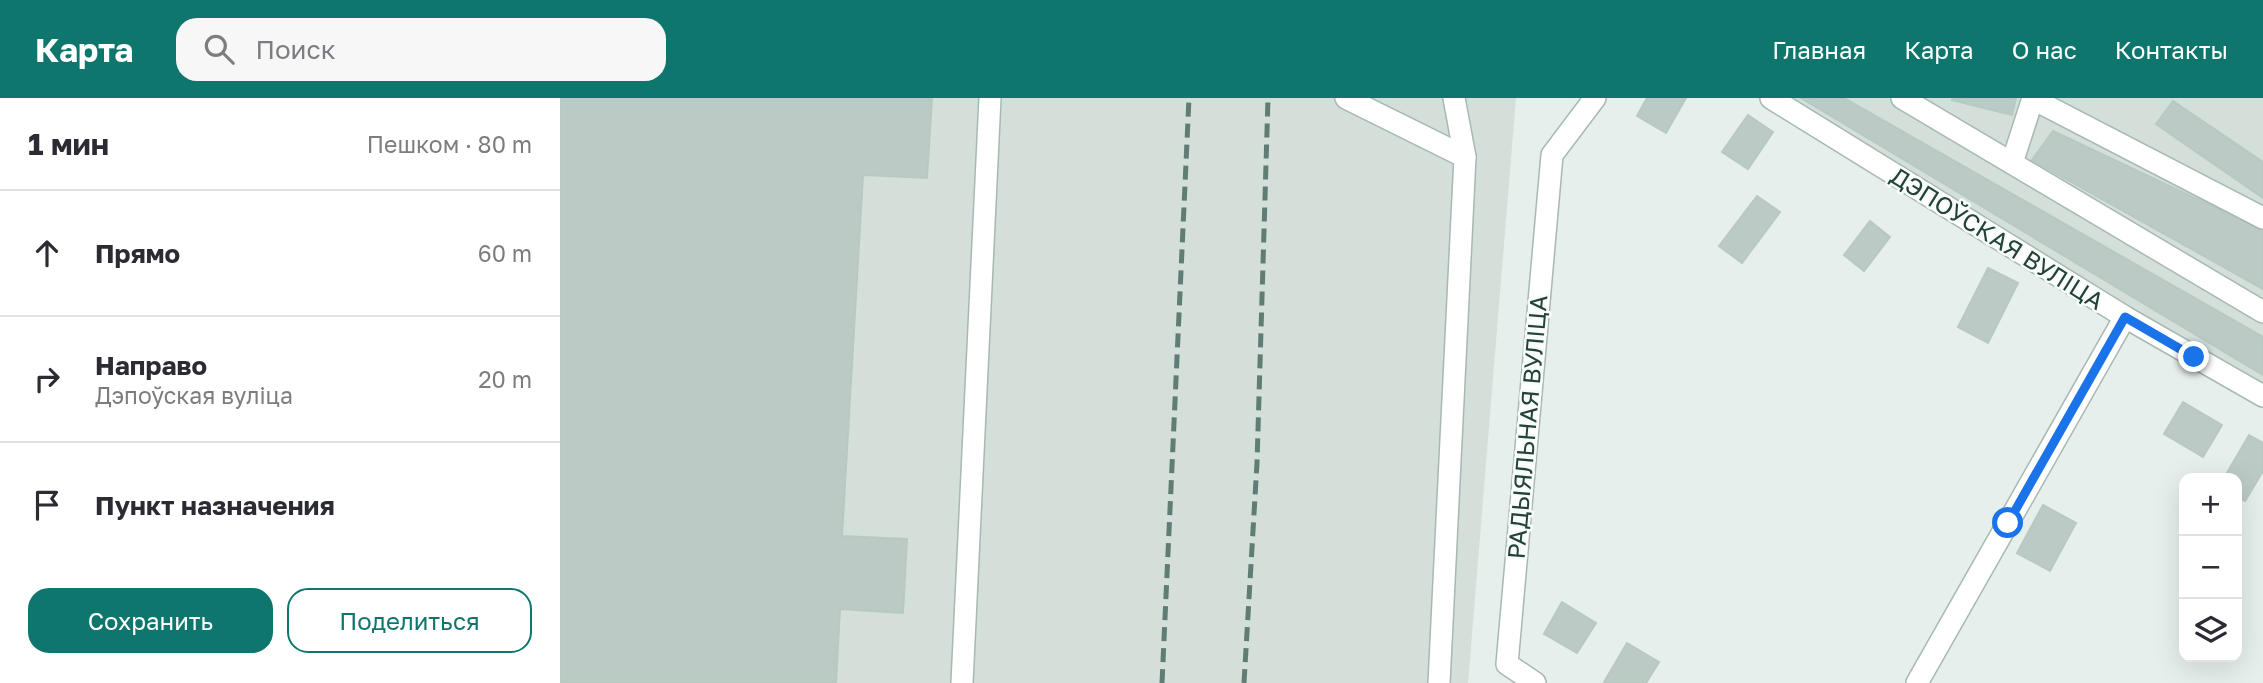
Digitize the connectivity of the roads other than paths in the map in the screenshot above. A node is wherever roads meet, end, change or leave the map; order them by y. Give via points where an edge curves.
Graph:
1 (990, 98) edge
2 (1346, 98) edge
3 (1454, 98) edge
4 (1595, 98) edge
5 (1771, 98) edge
6 (1902, 98) edge
7 (2033, 99) edge
8 (1936, 107) edge
9 (1465, 157) junction
10 (2012, 163) junction
11 (2263, 218) edge
12 (2263, 312) edge
13 (2125, 317) junction
14 (2263, 396) edge
15 (962, 683) edge
16 (1439, 683) edge
17 (1535, 683) edge
18 (1917, 683) edge

1 - 15 street
2 - 9 street
3 - 9 street
4 - 17 street, РАДЫЯЛЬНАЯ ВУЛІЦА via 1552,155 1507,664
5 - 13 street, ДЭПОЎСКАЯ ВУЛІЦА
6 - 8 street
7 - 10 street
7 - 11 street
8 - 10 street
9 - 16 street
10 - 12 street
13 - 14 street, ДЭПОЎСКАЯ ВУЛІЦА
13 - 18 street

